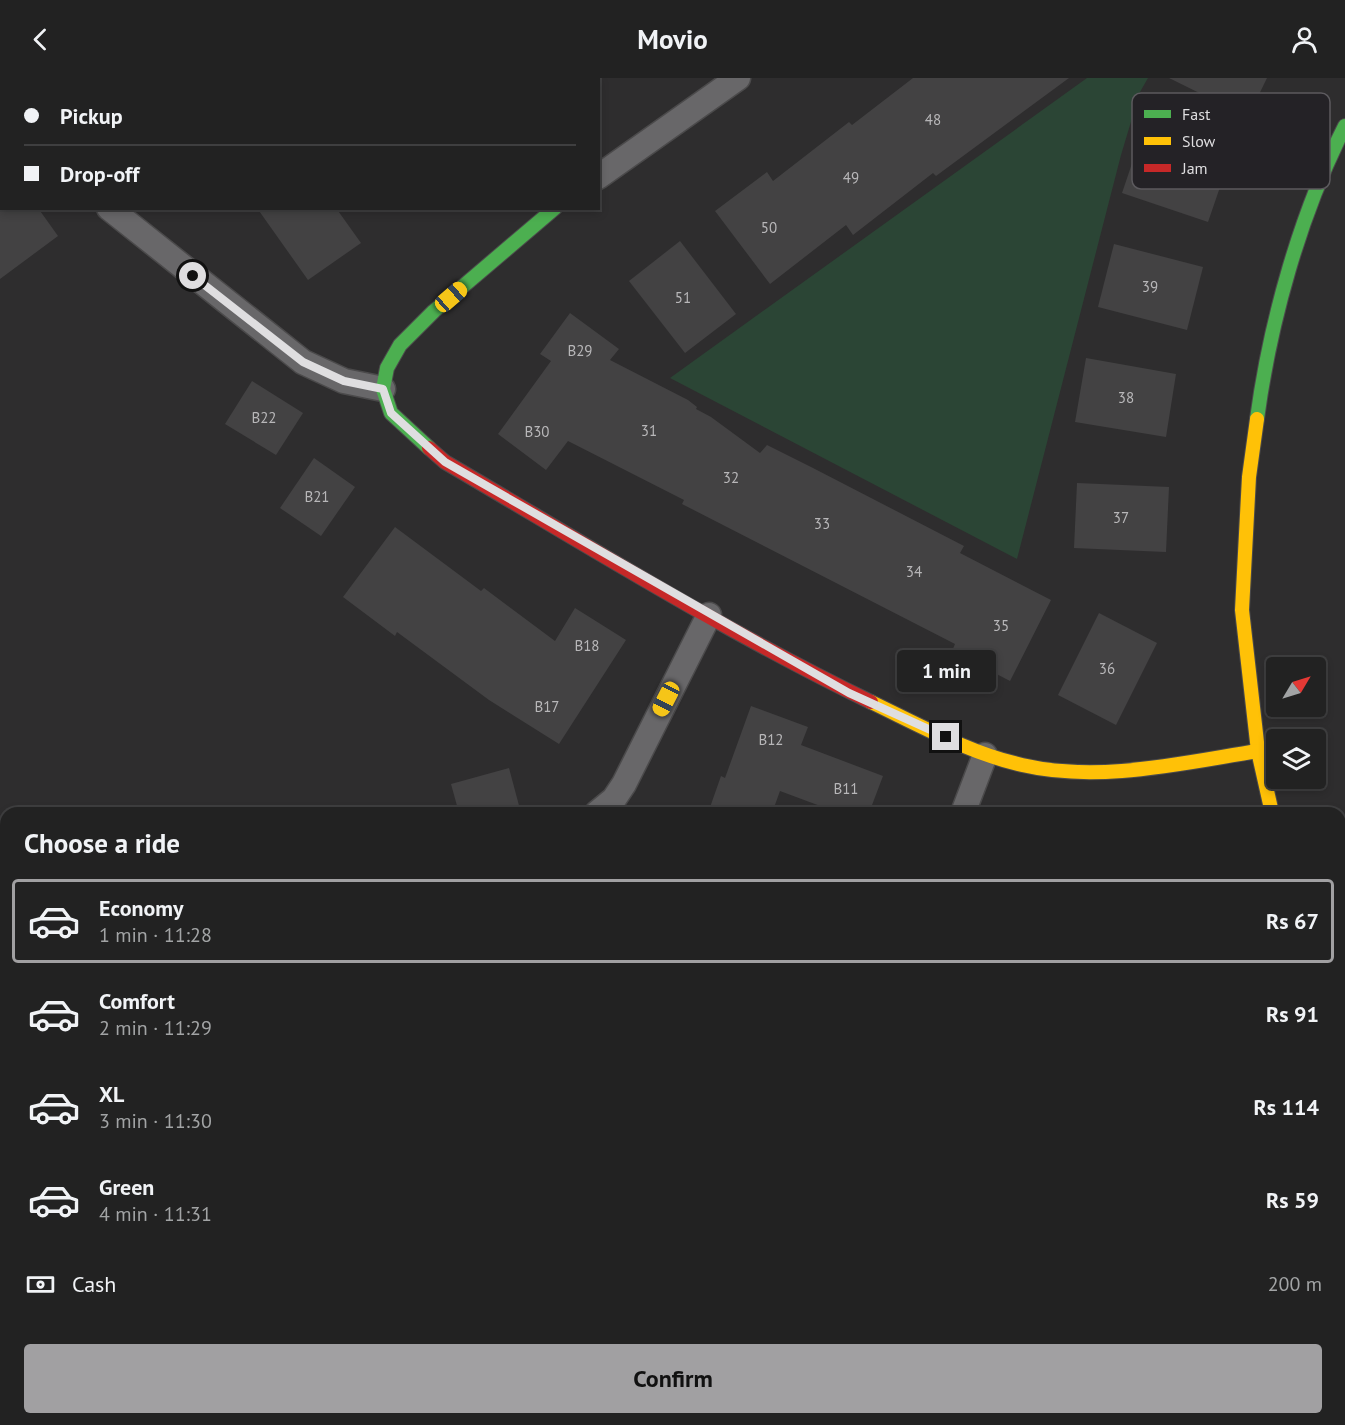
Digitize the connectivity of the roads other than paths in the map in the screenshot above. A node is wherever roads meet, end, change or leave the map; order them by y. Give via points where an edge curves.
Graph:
1 (738, 78) edge
2 (1345, 126) edge
3 (1330, 155) edge
4 (600, 176) edge
5 (1318, 189) edge
6 (112, 210) edge
7 (553, 210) edge
8 (383, 389) junction
9 (709, 615) junction
10 (1258, 751) junction
11 (986, 755) junction
12 (604, 807) edge
13 (965, 807) edge
14 (1271, 807) edge

1 - 4 street
2 - 3 street
5 - 10 street via 1277,306 1252,455 1242,610
6 - 8 street via 303,362 344,381
7 - 8 street via 400,345 387,368
8 - 9 street via 391,413 445,462
9 - 11 street via 849,693
9 - 12 street via 624,784
10 - 11 street via 1134,769 1089,771 1041,769
10 - 14 street
11 - 13 street

